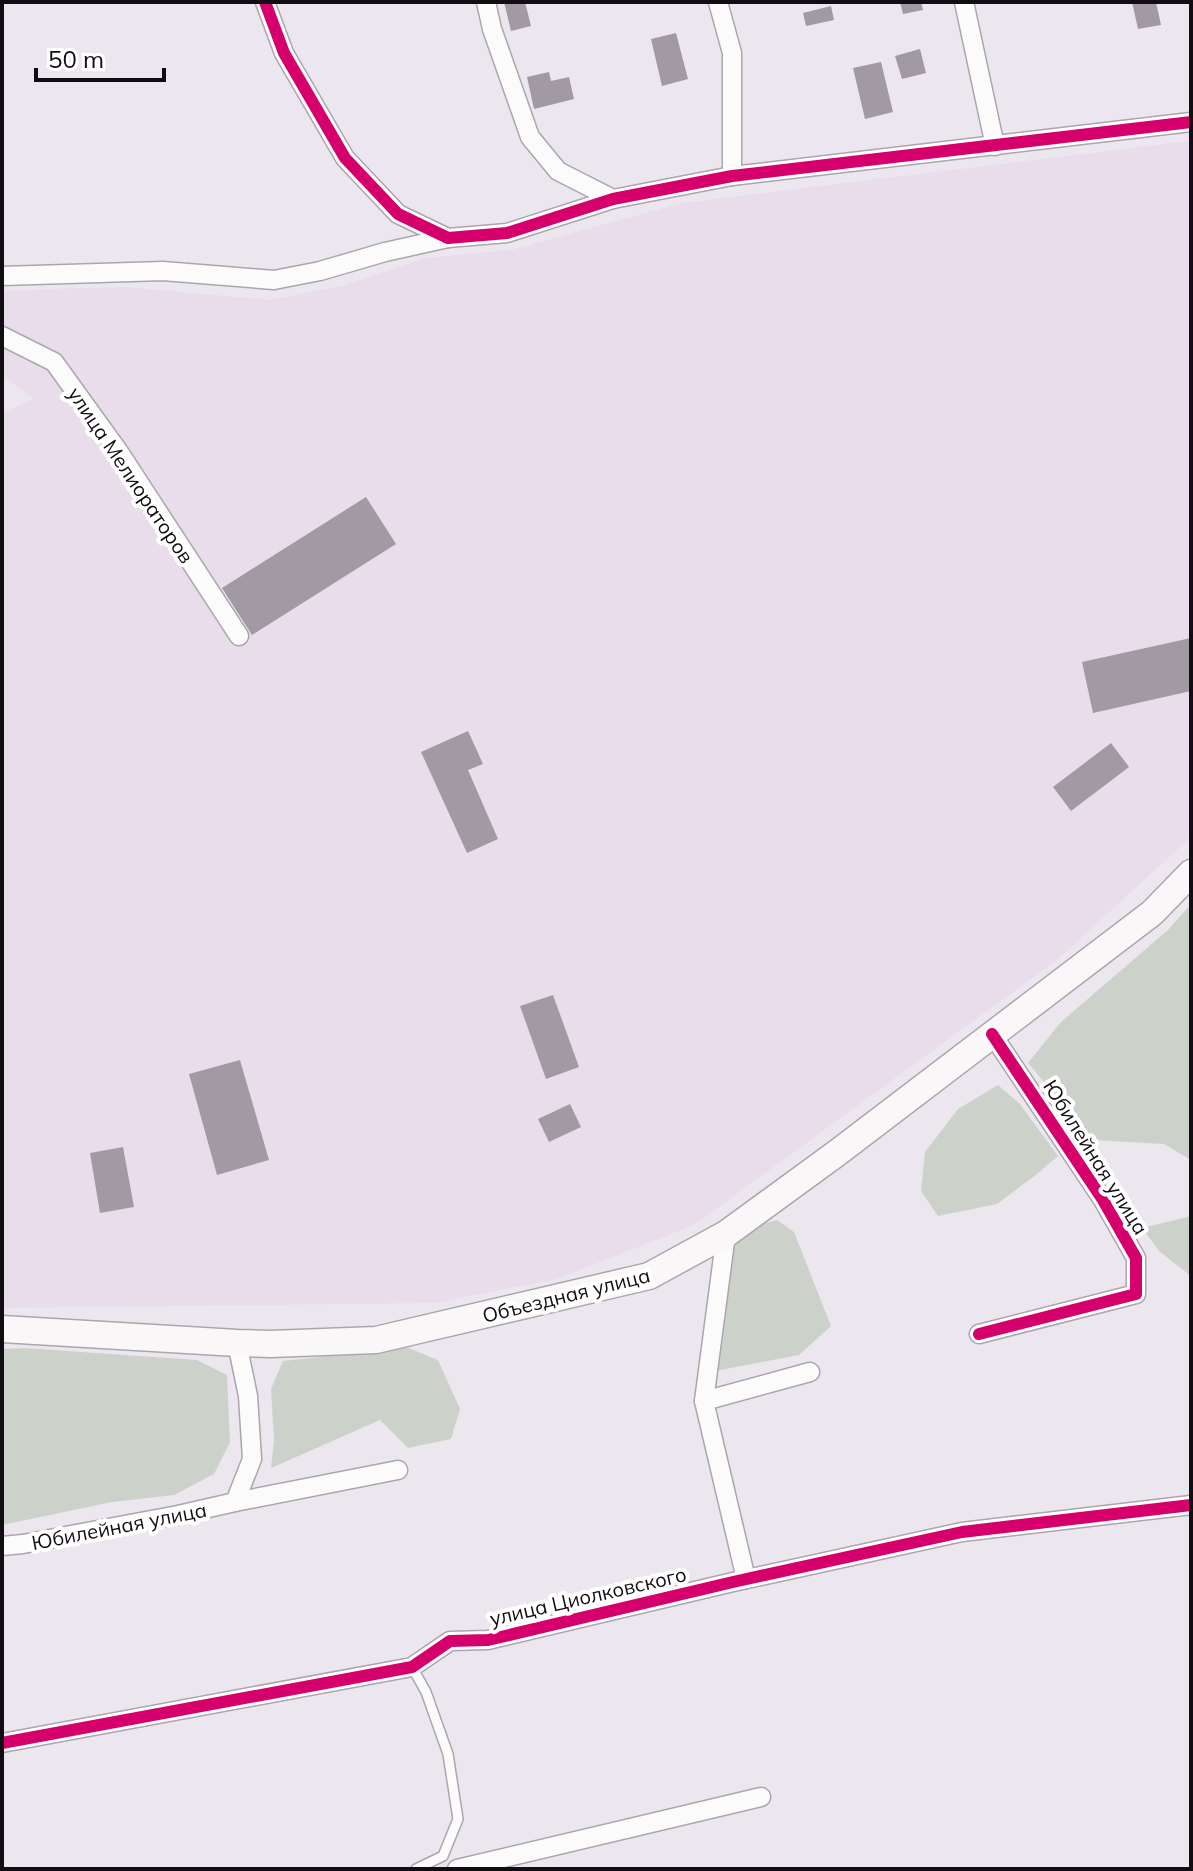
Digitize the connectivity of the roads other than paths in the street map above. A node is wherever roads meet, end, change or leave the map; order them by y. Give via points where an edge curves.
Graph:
1 (265, 2) edge
2 (486, 2) edge
3 (718, 2) edge
4 (964, 2) edge
5 (1191, 122) edge
6 (995, 146) junction
7 (732, 176) junction
8 (613, 199) junction
9 (448, 238) junction
10 (2, 276) edge
11 (2, 336) edge
12 (239, 636) dead end
13 (1191, 873) edge
14 (992, 1034) junction
15 (726, 1234) junction
16 (2, 1329) edge
17 (979, 1334) dead end
18 (237, 1343) junction
19 (810, 1372) dead end
20 (704, 1401) junction
21 (398, 1470) dead end
22 (235, 1502) junction
23 (1191, 1505) edge
24 (2, 1546) edge
25 (746, 1579) junction
26 (412, 1667) junction
27 (2, 1743) edge
28 (761, 1797) dead end
29 (416, 1869) edge
30 (457, 1869) edge

1 - 9 street via 284,53 345,158 398,214
2 - 8 street via 530,137 558,171
3 - 7 street via 732,53
4 - 6 street
5 - 6 street
6 - 7 street
7 - 8 street
8 - 9 street via 507,233
9 - 10 street via 274,280 163,271
11 - 12 street, улица Мелиораторов via 54,362
13 - 14 main road, Объездная улица via 1152,913
14 - 15 main road, Объездная улица
14 - 17 street, Юбилейная улица via 1136,1258 1136,1294
15 - 18 main road, Объездная улица via 649,1276 376,1340
15 - 20 street
16 - 18 main road, Объездная улица
18 - 22 street, Юбилейная улица via 248,1396 252,1459
19 - 20 street
20 - 25 street
21 - 22 street, Юбилейная улица
22 - 24 street, Юбилейная улица
23 - 25 street, улица Циолковского via 962,1532
25 - 26 street, улица Циолковского via 488,1640 450,1641
26 - 27 street, улица Циолковского
26 - 29 lane via 448,1754 458,1819 443,1856
28 - 30 street

